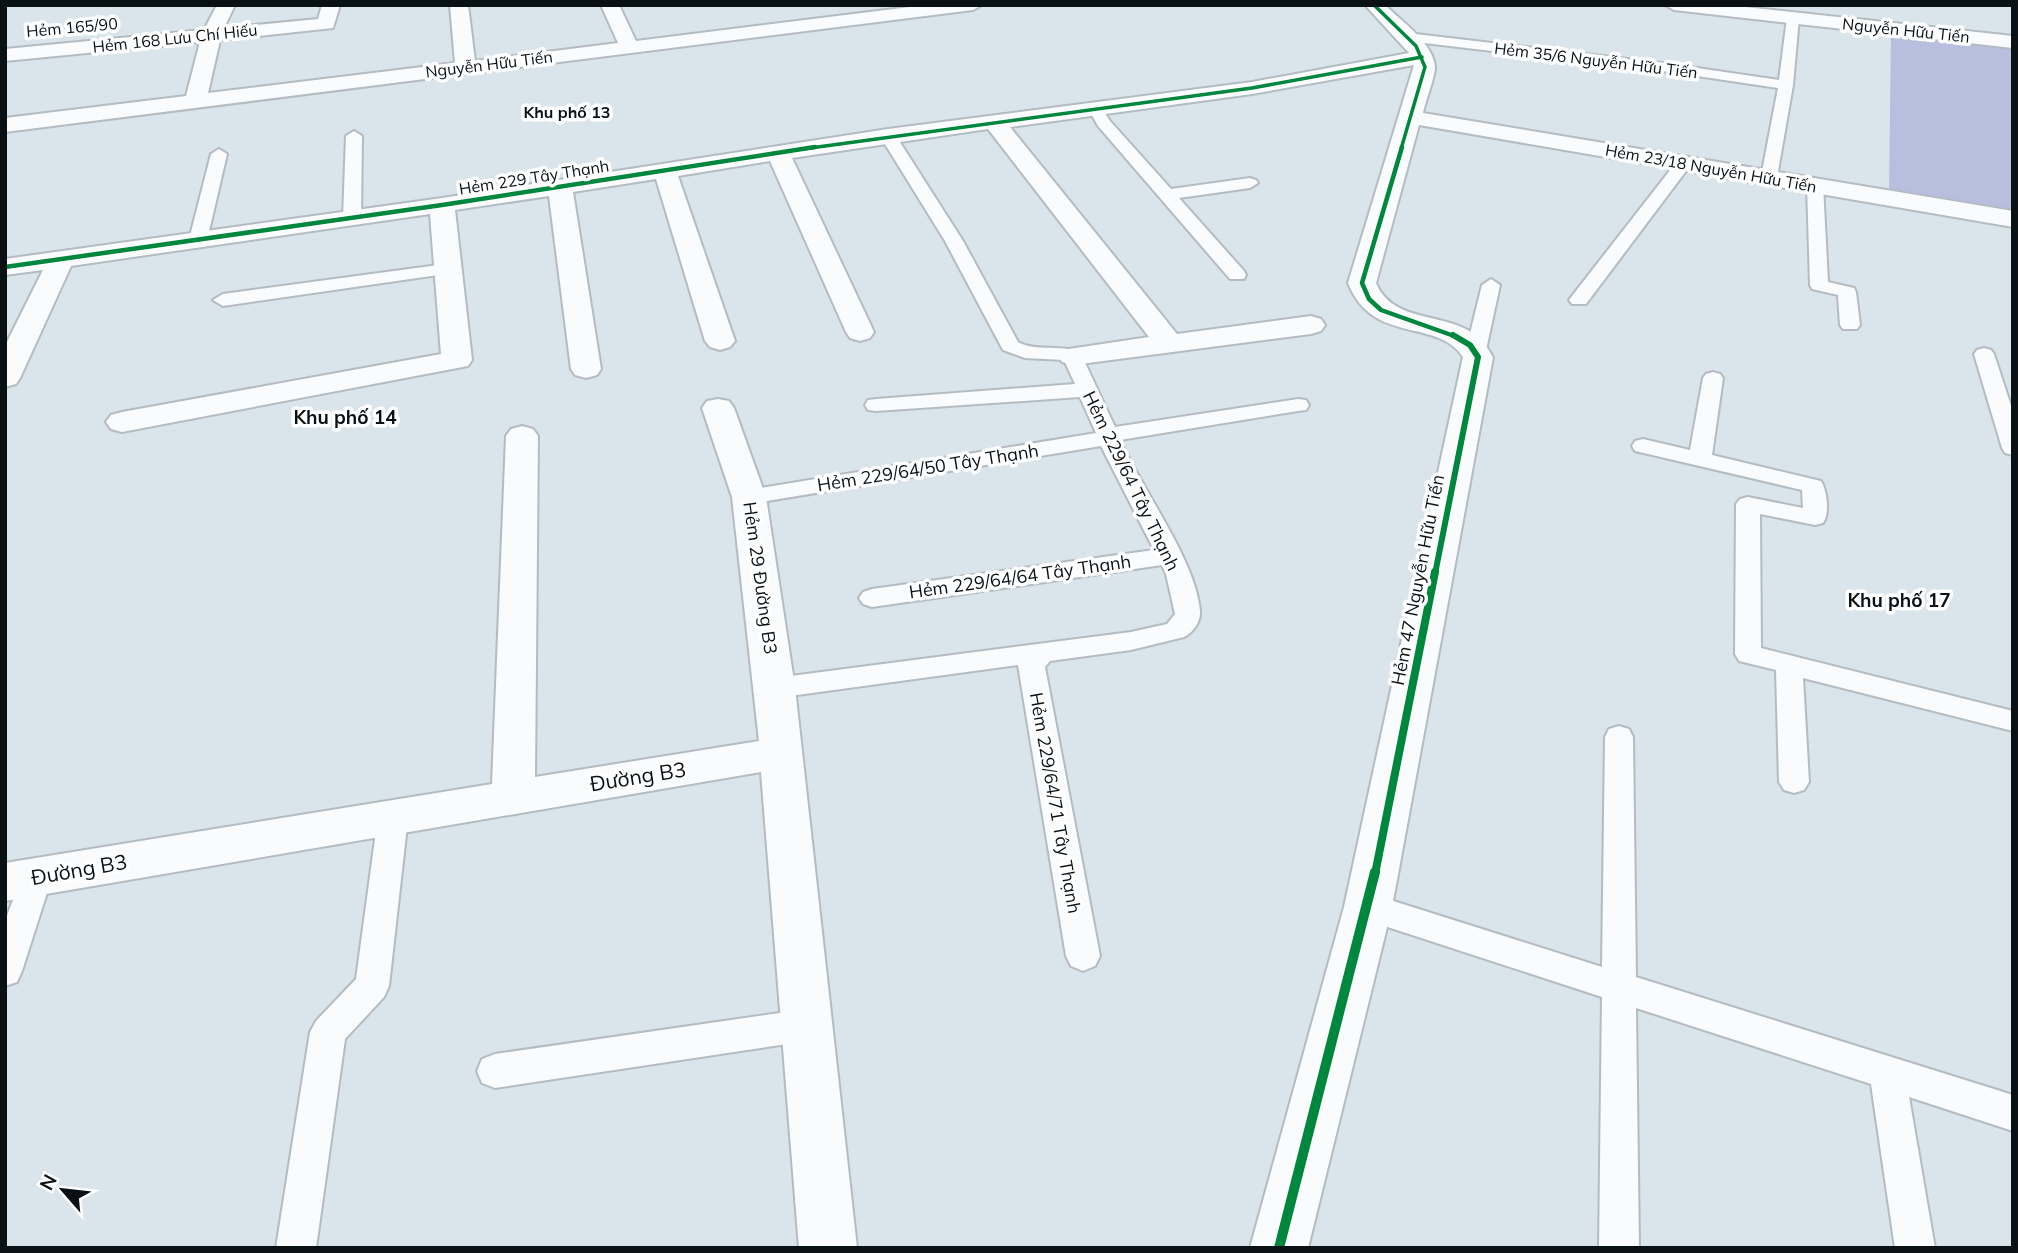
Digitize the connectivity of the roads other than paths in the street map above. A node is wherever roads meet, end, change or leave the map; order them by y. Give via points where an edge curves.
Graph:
1 (331, 5) edge
2 (610, 5) edge
3 (973, 5) edge
4 (1374, 5) edge
5 (1674, 5) edge
6 (1695, 6) edge
7 (459, 8) edge
8 (224, 9) edge
9 (1805, 14) edge
10 (195, 16) dead end
11 (211, 35) junction
12 (2013, 42) edge
13 (629, 46) junction
14 (1414, 47) junction
15 (5, 55) edge
16 (466, 67) junction
17 (1786, 85) junction
18 (195, 102) junction
19 (1096, 110) junction
20 (1409, 117) junction
21 (995, 123) junction
22 (5, 125) edge
23 (354, 136) dead end
24 (888, 136) junction
25 (778, 153) junction
26 (219, 154) dead end
27 (1684, 163) junction
28 (665, 171) junction
29 (1769, 177) junction
30 (1250, 183) dead end
31 (1815, 185) junction
32 (560, 187) junction
33 (1167, 195) junction
34 (442, 205) junction
35 (352, 218) junction
36 (2013, 219) edge
37 (198, 240) junction
38 (61, 259) junction
39 (5, 267) edge
40 (446, 270) junction
41 (1237, 275) dead end
42 (1491, 285) dead end
43 (223, 300) dead end
44 (1579, 300) dead end
45 (1311, 325) dead end
46 (1850, 325) dead end
47 (860, 332) dead end
48 (720, 341) dead end
49 (1169, 343) junction
50 (1476, 350) junction
51 (1984, 354) dead end
52 (1073, 356) junction
53 (586, 369) dead end
54 (7, 372) edge
55 (1713, 378) dead end
56 (1086, 390) junction
57 (876, 405) dead end
58 (1298, 405) dead end
59 (718, 408) dead end
60 (122, 422) dead end
61 (522, 436) dead end
62 (1107, 437) junction
63 (1643, 446) dead end
64 (2013, 448) edge
65 (1700, 459) junction
66 (749, 497) junction
67 (1169, 556) junction
68 (872, 598) dead end
69 (1040, 655) junction
70 (1789, 664) junction
71 (775, 688) junction
72 (2013, 721) edge
73 (1619, 737) dead end
74 (781, 753) junction
75 (1794, 782) dead end
76 (513, 797) junction
77 (393, 817) junction
78 (20, 879) edge
79 (1368, 907) junction
80 (1083, 956) dead end
81 (5, 971) edge
82 (1618, 987) junction
83 (807, 1025) junction
84 (495, 1071) dead end
85 (1887, 1073) junction
86 (2013, 1113) edge
87 (296, 1248) edge
88 (828, 1248) edge
89 (1279, 1248) edge
90 (1619, 1248) edge
91 (1915, 1248) edge

1 - 11 street, Hẻm 168 Lưu Chí Hiếu via 326,24
2 - 13 street
3 - 13 street, Nguyễn Hữu Tiến
4 - 14 street
5 - 6 street, Nguyễn Hữu Tiến
6 - 9 street, Nguyễn Hữu Tiến
7 - 16 street
8 - 10 street
8 - 11 street
9 - 12 street, Nguyễn Hữu Tiến
9 - 17 lane
11 - 15 street, Hẻm 168 Lưu Chí Hiếu
11 - 18 street
13 - 16 street, Nguyễn Hữu Tiến
14 - 17 lane, Hẻm 35/6 Nguyễn Hữu Tiến via 1670,68
14 - 19 street, Hẻm 229 Tây Thạnh via 1252,88
14 - 20 street via 1423,77
16 - 18 street, Nguyễn Hữu Tiến
17 - 29 lane
18 - 22 street, Nguyễn Hữu Tiến
19 - 21 street, Hẻm 229 Tây Thạnh
19 - 33 lane
20 - 27 street, Hẻm 23/18 Nguyễn Hữu Tiến
20 - 50 street via 1363,289 1392,315 1457,337
21 - 24 street, Hẻm 229 Tây Thạnh
21 - 49 street
23 - 35 lane
24 - 25 street, Hẻm 229 Tây Thạnh
24 - 52 lane via 954,241 1010,346 1025,353 1064,351
25 - 28 street, Hẻm 229 Tây Thạnh
25 - 47 street
26 - 37 lane
27 - 29 street, Hẻm 23/18 Nguyễn Hữu Tiến
27 - 44 lane
28 - 32 street, Hẻm 229 Tây Thạnh
28 - 48 street
29 - 31 street, Hẻm 23/18 Nguyễn Hữu Tiến
30 - 33 lane
31 - 36 street, Hẻm 23/18 Nguyễn Hữu Tiến
31 - 46 lane via 1819,285 1847,292
32 - 34 street, Hẻm 229 Tây Thạnh
32 - 53 street
33 - 41 lane
34 - 35 street, Hẻm 229 Tây Thạnh
34 - 40 street
35 - 37 street, Hẻm 229 Tây Thạnh
37 - 38 street, Hẻm 229 Tây Thạnh
38 - 39 street, Hẻm 229 Tây Thạnh
38 - 54 street
40 - 43 lane
40 - 60 street via 457,360
42 - 50 lane
45 - 49 street
49 - 52 street
50 - 79 street, Hẻm 47 Nguyễn Hữu Tiến
51 - 64 lane
52 - 56 lane, Hẻm 229/64 Tây Thạnh
55 - 65 lane
56 - 57 lane
56 - 62 lane, Hẻm 229/64 Tây Thạnh
58 - 62 lane
59 - 66 street, Hẻm 29 Đường B3
61 - 76 street
62 - 66 lane, Hẻm 229/64/50 Tây Thạnh
62 - 67 lane, Hẻm 229/64 Tây Thạnh
63 - 65 lane
65 - 70 lane via 1813,486 1815,518 1748,504 1748,654
66 - 71 street, Hẻm 29 Đường B3
67 - 68 lane, Hẻm 229/64/64 Tây Thạnh
67 - 69 lane, Hẻm 229/64 Tây Thạnh via 1179,574 1188,614 1182,627 1131,641
69 - 71 lane, Hẻm 229/64 Tây Thạnh
69 - 80 lane, Hẻm 229/64/71 Tây Thạnh via 1031,667
70 - 72 lane
70 - 75 lane
71 - 74 street, Hẻm 29 Đường B3
73 - 82 lane
74 - 76 street, Đường B3
74 - 83 street
76 - 77 street, Đường B3
77 - 78 street, Đường B3
77 - 87 lane via 372,986 328,1032
78 - 81 lane
79 - 82 lane
79 - 89 street, Hẻm 47 Nguyễn Hữu Tiến
82 - 85 lane
82 - 90 lane
83 - 84 lane
83 - 88 street
85 - 86 lane
85 - 91 lane

